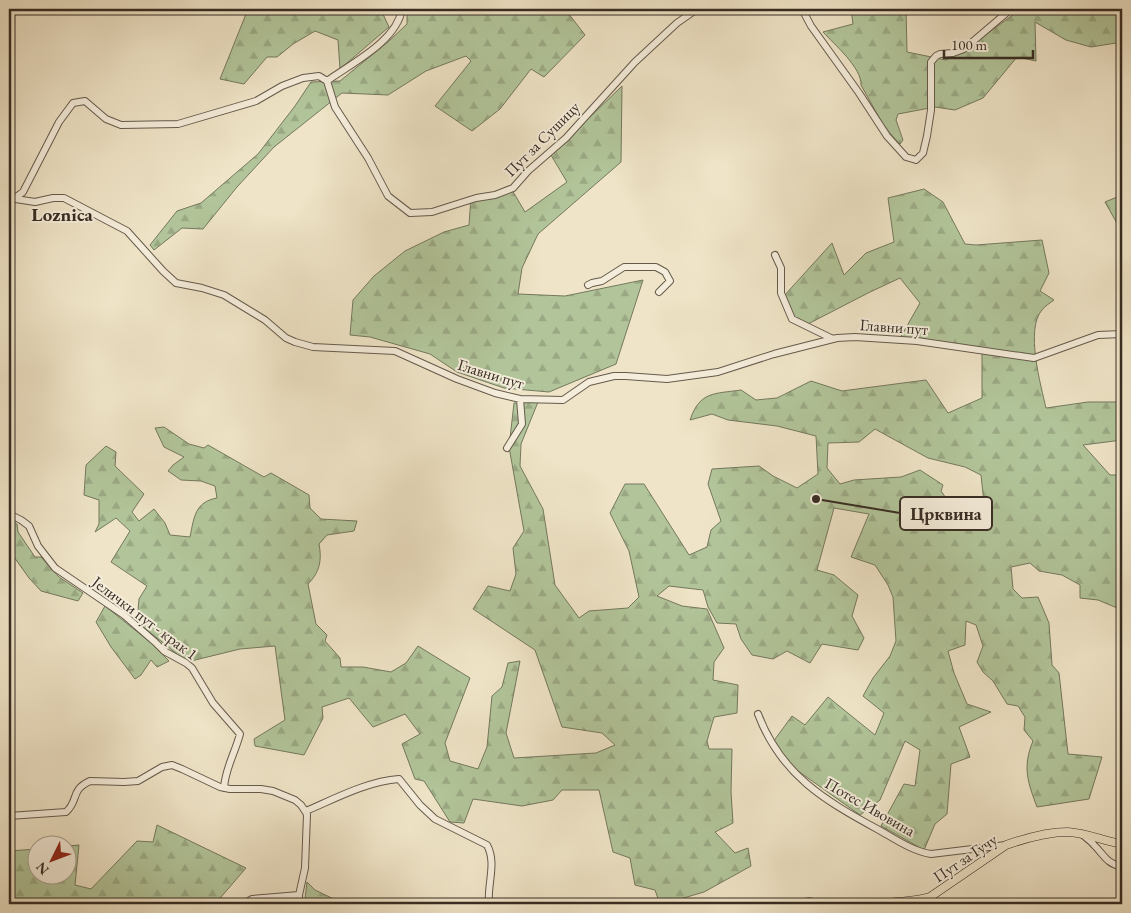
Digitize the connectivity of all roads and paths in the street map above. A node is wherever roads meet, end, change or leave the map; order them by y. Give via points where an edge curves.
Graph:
1 (402, 9) edge
2 (696, 9) edge
3 (802, 9) edge
4 (1011, 9) edge
5 (327, 81) junction
6 (12, 198) edge
7 (774, 255) dead end
8 (588, 285) dead end
9 (659, 292) dead end
10 (1122, 334) edge
11 (833, 339) junction
12 (520, 399) junction
13 (507, 448) dead end
14 (9, 514) edge
15 (758, 714) dead end
16 (224, 788) junction
17 (306, 811) junction
18 (9, 816) edge
19 (1082, 834) junction
20 (1122, 844) edge
21 (1006, 845) junction
22 (1122, 867) edge
23 (299, 895) junction
24 (244, 904) edge
25 (299, 904) edge
26 (490, 904) edge
27 (790, 904) edge
28 (826, 904) edge
29 (881, 904) edge

1 - 5 street via 398,22 385,39
2 - 5 street, Пут за Сушицу via 635,62 566,138 513,188 432,212 410,213 388,196 335,107
3 - 4 street via 887,136 906,157 916,160 923,153 931,110 930,62 940,54 964,49
5 - 6 street via 319,76 303,78 256,101 178,124 121,125 85,101 73,103 59,122 23,192
6 - 12 street, Главни пут via 35,202 64,198 117,224 176,283 224,295 295,342 313,347 395,351 457,379
7 - 11 street via 781,268 781,293 792,319
8 - 9 street via 602,281 624,267 656,267 665,272 670,281
10 - 11 street, Главни пут via 1098,335 1034,358 917,341 855,337
11 - 12 street, Главни пут via 711,374 667,379 614,376 589,382 563,400
12 - 13 street via 522,424
14 - 16 street, Јелички пут - крак 1 via 29,526 38,546 55,568 124,615 164,651 192,668 213,703 240,734
15 - 21 street, Потес Ивовина via 765,734 793,773 836,806 898,841 930,854
16 - 17 street via 273,791 295,800
16 - 18 street via 172,765 138,780 90,781 80,787 72,807 66,812
17 - 23 street via 305,868
17 - 26 street via 348,793 399,779 436,819 487,845 492,858
19 - 20 main road, Пут за Гучу
19 - 21 main road, Пут за Гучу via 1055,833
19 - 22 street via 1105,859
21 - 29 main road, Пут за Гучу via 930,897
23 - 24 street via 252,900
23 - 25 street
27 - 28 main road

